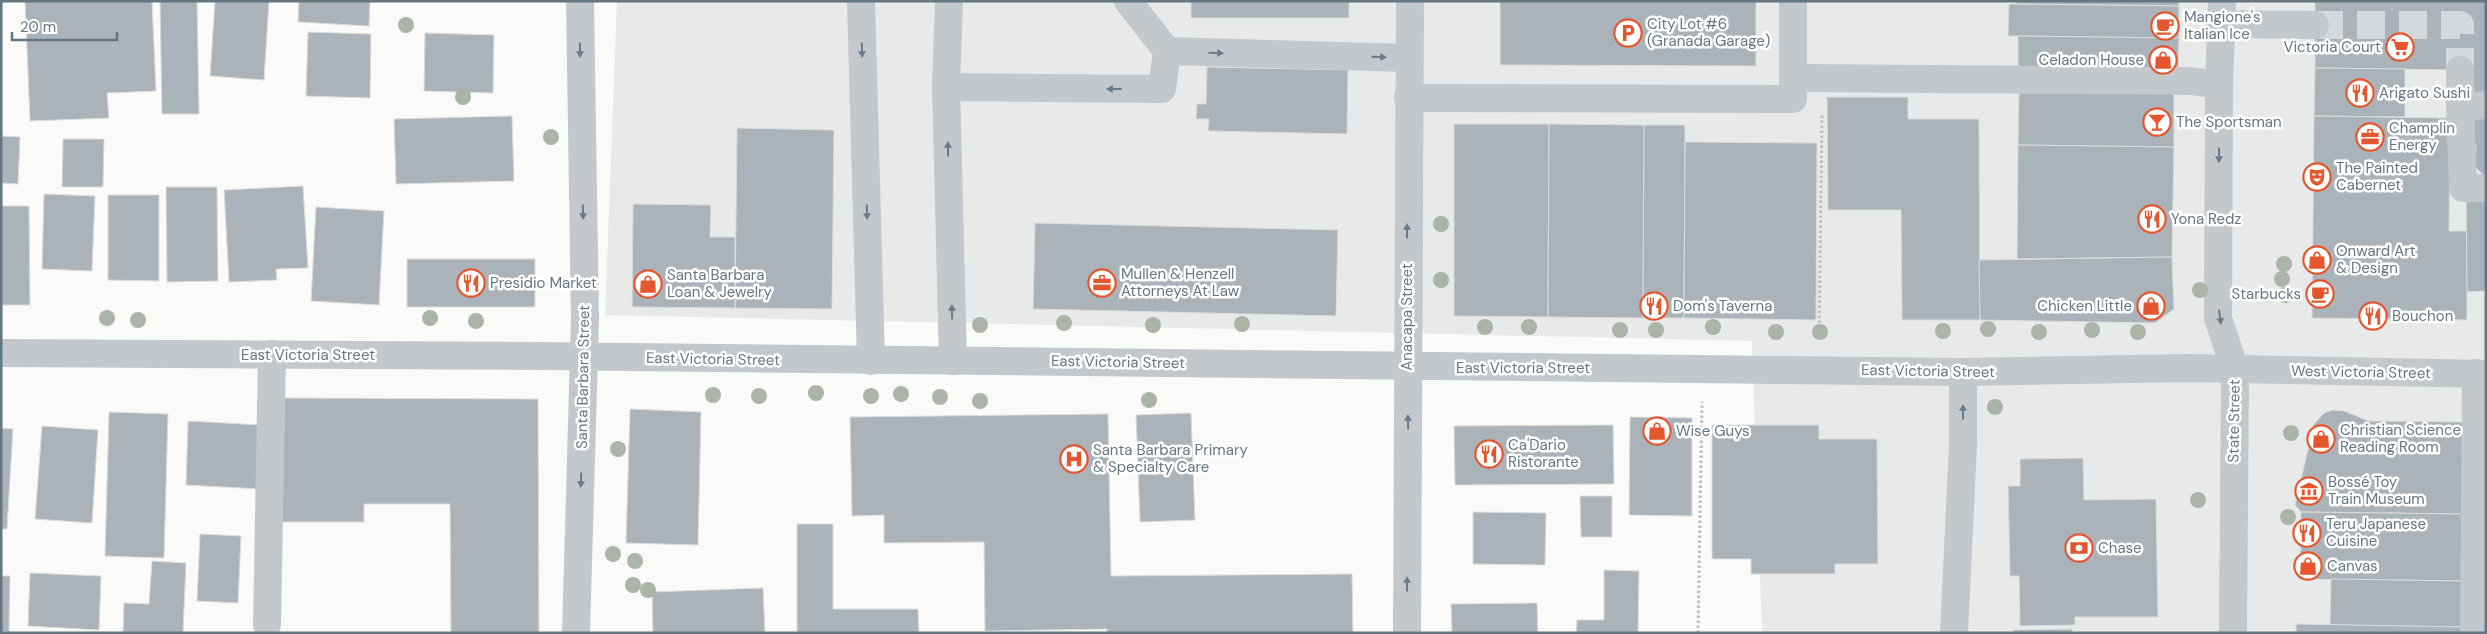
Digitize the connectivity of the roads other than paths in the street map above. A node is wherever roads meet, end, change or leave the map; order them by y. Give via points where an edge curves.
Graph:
1 (580, 1) edge
2 (861, 1) edge
3 (949, 1) edge
4 (1128, 1) edge
5 (1410, 1) edge
6 (1793, 1) edge
7 (2221, 13) edge
8 (2315, 25) tunnel mouth
9 (1167, 51) junction
10 (1408, 58) junction
11 (2460, 70) tunnel mouth
12 (1794, 78) junction
13 (2219, 85) junction
14 (946, 87) junction
15 (1408, 98) junction
16 (2473, 106) edge
17 (2486, 188) edge
18 (1, 353) edge
19 (272, 354) junction
20 (584, 358) junction
21 (871, 361) junction
22 (953, 361) junction
23 (1406, 367) junction
24 (2235, 370) junction
25 (1963, 372) junction
26 (2481, 373) edge
27 (267, 624) dead end
28 (576, 633) edge
29 (1407, 633) edge
30 (1954, 633) edge
31 (2233, 633) edge
32 (2474, 633) edge

1 -> 20 street, Santa Barbara Street
2 -> 21 street
3 - 14 street
4 - 9 street
5 - 10 street, Anacapa Street
6 - 12 street
7 - 8 street
7 - 13 street, State Street
9 -> 10 street
9 -> 14 street via 1162,89
10 - 15 street, Anacapa Street
11 - 16 street
12 - 13 street via 2191,81
12 - 15 street via 1793,99
13 -> 24 street, State Street via 2218,318
22 -> 14 street
23 -> 15 street, Anacapa Street
16 - 17 street via 2463,188
18 - 19 street, East Victoria Street
19 - 20 street, East Victoria Street
19 - 27 street
20 - 21 street, East Victoria Street
20 -> 28 street, Santa Barbara Street
21 - 22 street, East Victoria Street
22 - 23 street, East Victoria Street
23 - 25 street, East Victoria Street
29 -> 23 street, Anacapa Street
24 - 25 street, East Victoria Street
24 - 26 street, West Victoria Street
24 - 31 street, State Street
30 -> 25 street
26 - 32 street

